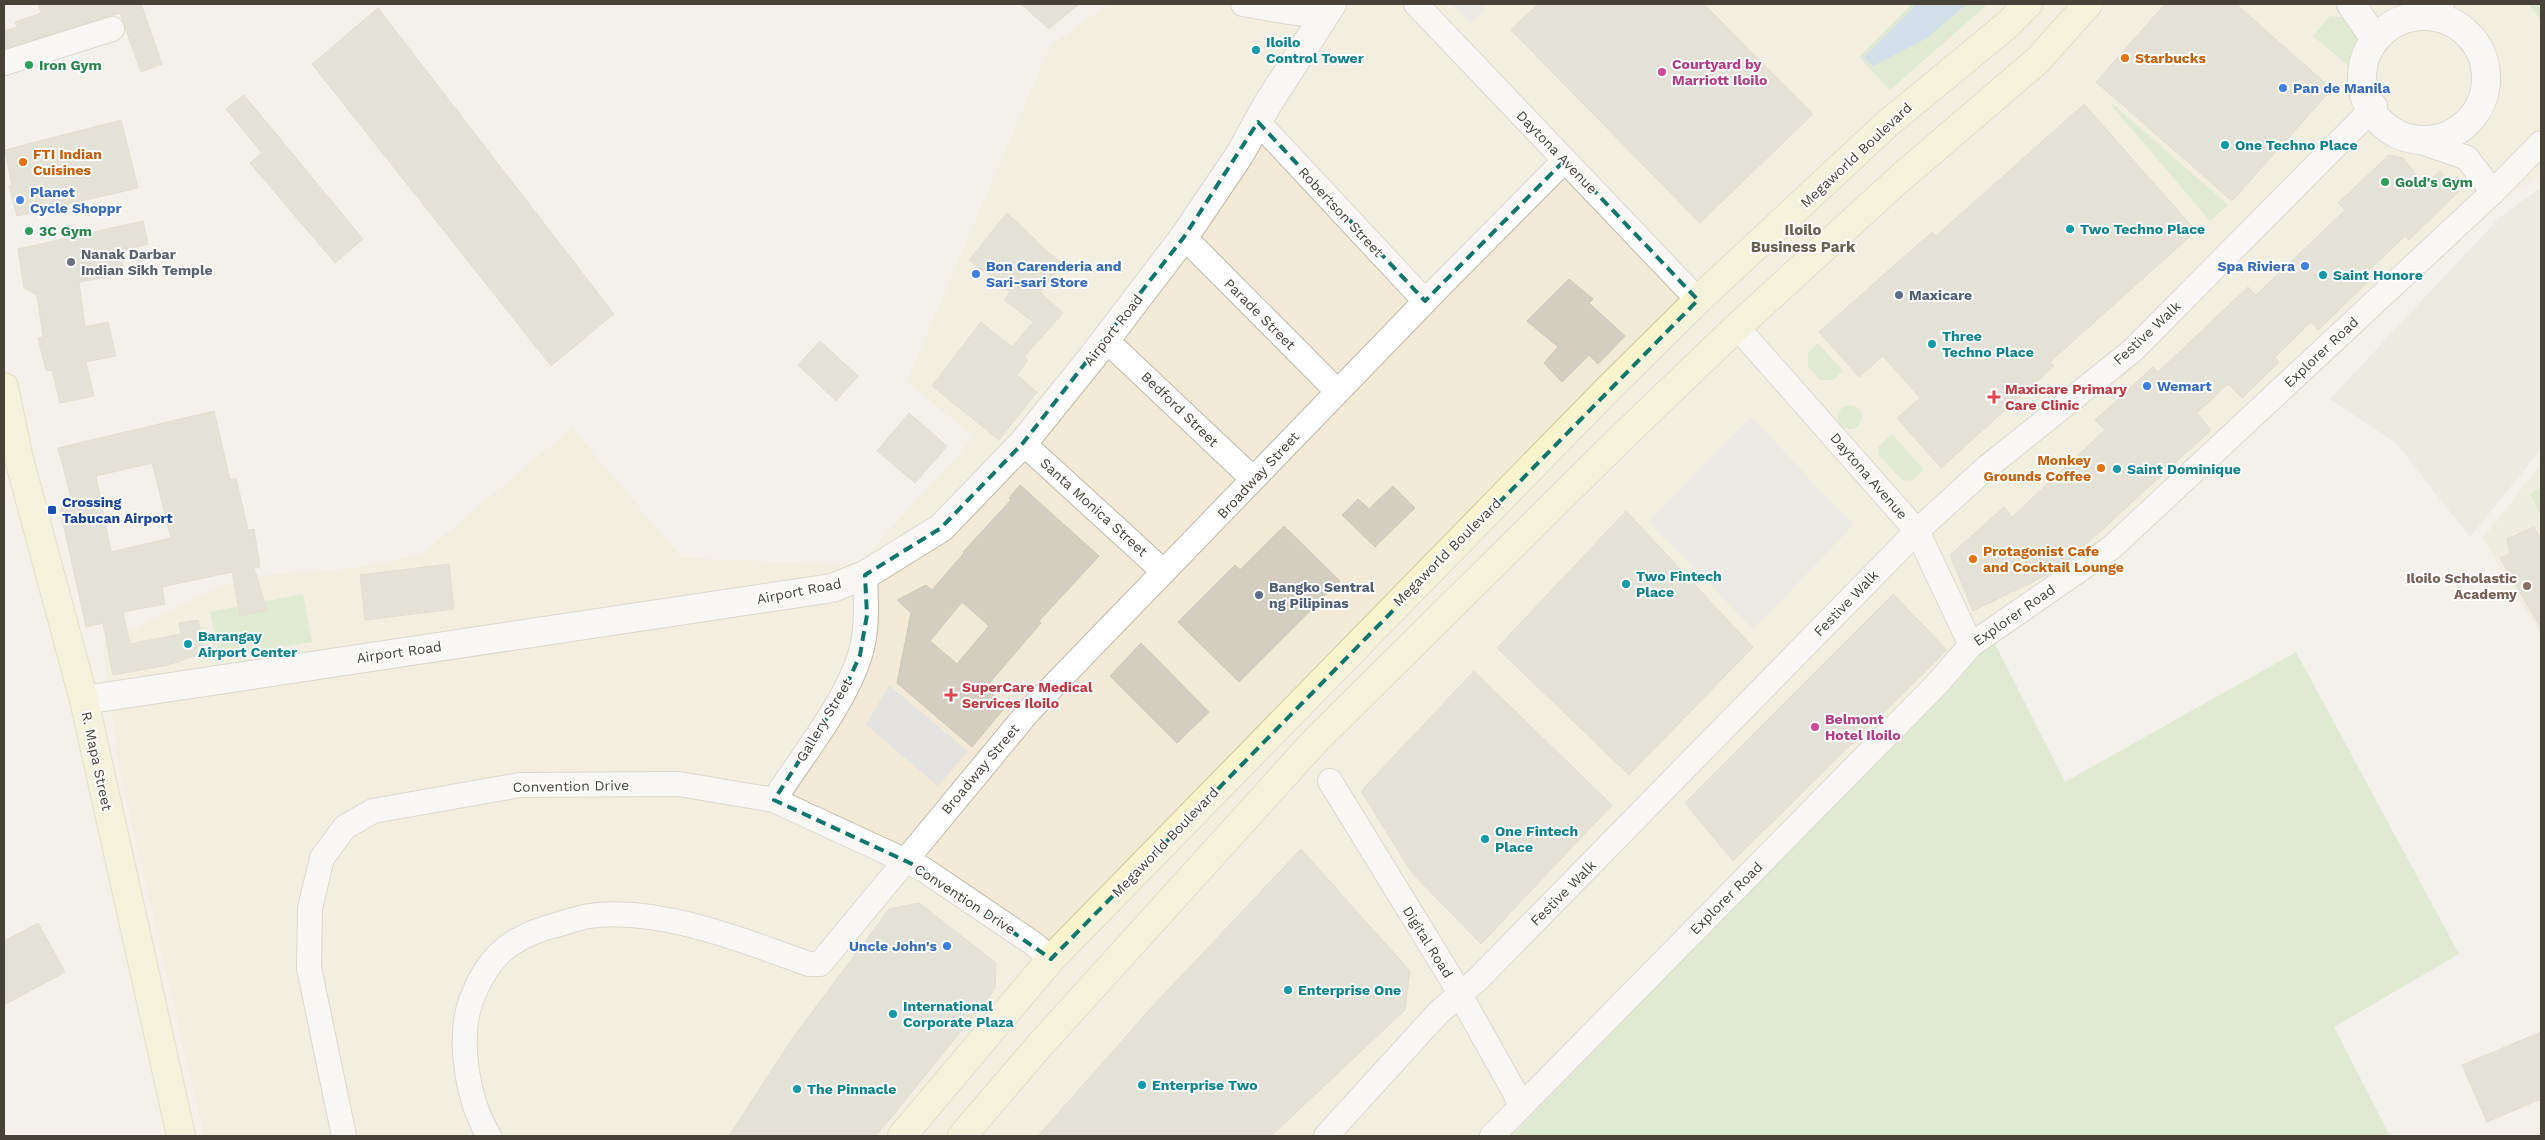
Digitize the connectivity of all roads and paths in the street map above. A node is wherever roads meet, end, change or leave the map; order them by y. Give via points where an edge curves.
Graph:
1 (1243, 4) edge
2 (1416, 4) edge
3 (2028, 4) edge
4 (2088, 4) edge
5 (2351, 4) edge
6 (1328, 10) edge
7 (2437, 10) edge
8 (112, 30) dead end
9 (2375, 39) junction
10 (4, 63) edge
11 (2363, 92) junction
12 (1258, 122) junction
13 (2419, 141) junction
14 (2541, 143) edge
15 (1565, 160) junction
16 (2493, 192) junction
17 (1184, 237) junction
18 (1698, 300) junction
19 (1425, 301) junction
20 (1737, 327) junction
21 (1106, 340) junction
22 (4, 387) edge
23 (1337, 392) junction
24 (1023, 443) junction
25 (12, 463) edge
26 (1253, 479) junction
27 (1917, 531) junction
28 (1164, 572) junction
29 (865, 575) junction
30 (1970, 645) junction
31 (84, 700) junction
32 (1330, 781) dead end
33 (774, 800) junction
34 (904, 860) junction
35 (1051, 959) junction
36 (1460, 994) junction
37 (1521, 1107) junction
38 (181, 1136) edge
39 (344, 1136) edge
40 (489, 1136) edge
41 (902, 1136) edge
42 (962, 1136) edge
43 (1326, 1136) edge
44 (1492, 1136) edge

1 - 6 street via 1289,12
2 - 15 street, Daytona Avenue
3 - 18 main road, Megaworld Boulevard via 1887,124
4 - 20 main road via 2038,60 1898,180
5 - 9 street
6 - 12 street, Airport Road
7 - 9 street via 2412,15 2391,25
7 - 13 street via 2477,45 2485,63 2486,82 2483,101 2473,118 2458,131 2440,139
8 - 10 street
9 - 11 street via 2361,72
11 - 13 street via 2370,111 2383,126 2400,136
11 - 27 street, Festive Walk via 2375,106 2132,351 1986,468
12 - 17 street, Airport Road
12 - 19 street, Robertson Street
13 - 16 street via 2467,158
14 - 16 street, Explorer Road
15 - 18 street, Daytona Avenue
15 - 19 street, Broadway Street
16 - 30 street, Explorer Road via 2111,548
17 - 21 street, Airport Road
17 - 23 street, Parade Street
18 - 35 main road, Megaworld Boulevard via 1427,572
19 - 23 street, Broadway Street
20 - 27 street, Daytona Avenue
20 - 42 main road via 1315,741
21 - 24 street, Airport Road
21 - 26 street, Bedford Street
22 - 25 main road, R. Mapa Street
23 - 26 street, Broadway Street
24 - 28 street, Santa Monica Street
24 - 29 street, Airport Road via 941,528
25 - 31 main road, R. Mapa Street
26 - 28 street, Broadway Street
27 - 30 street, Daytona Avenue
27 - 36 street, Festive Walk
28 - 34 street, Broadway Street via 1029,711
29 - 31 street, Airport Road via 832,588
29 - 33 street, Gallery Street via 867,615 860,654 844,693
30 - 37 street, Explorer Road via 1929,692
31 - 38 main road, R. Mapa Street
32 - 36 street, Digital Road
33 - 34 street, Convention Drive
33 - 39 street, Convention Drive via 679,784 520,785 374,811 345,827 322,858 310,908 309,968
34 - 35 street, Convention Drive via 923,869
34 - 40 street, Broadway Street via 820,964 809,964 683,924 632,916 589,916 535,930 494,957 479,980 465,1016 466,1067 480,1123
35 - 41 main road, Megaworld Boulevard
36 - 37 street, Digital Road
36 - 43 street, Festive Walk
37 - 44 street, Explorer Road

